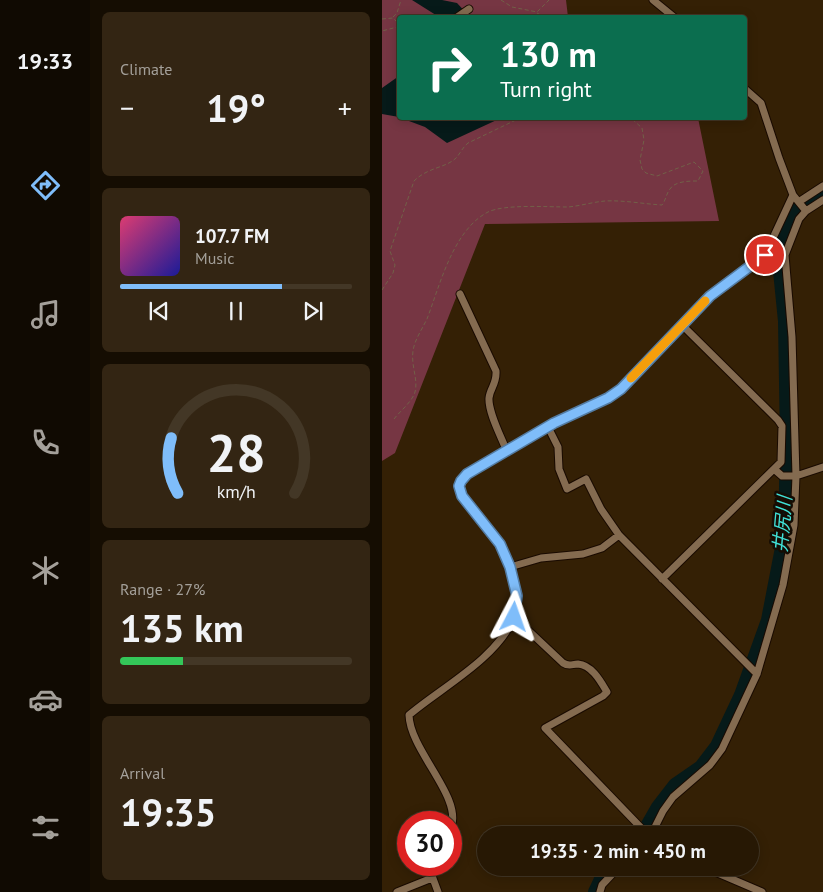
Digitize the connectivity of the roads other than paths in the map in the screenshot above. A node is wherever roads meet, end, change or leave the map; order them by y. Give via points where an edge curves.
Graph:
1 (653, 0) edge
2 (469, 9) dead end
3 (460, 15) edge
4 (671, 15) edge
5 (747, 91) edge
6 (822, 186) edge
7 (793, 195) junction
8 (822, 200) edge
9 (802, 206) junction
10 (460, 294) dead end
11 (682, 325) junction
12 (548, 427) junction
13 (507, 452) junction
14 (822, 467) edge
15 (774, 469) junction
16 (796, 476) junction
17 (618, 534) junction
18 (510, 567) junction
19 (662, 579) junction
20 (514, 617) junction
21 (757, 674) junction
22 (451, 811) edge
23 (641, 826) edge
24 (655, 826) edge
25 (610, 876) edge
26 (725, 876) edge
27 (432, 878) joint
28 (397, 892) edge
29 (438, 892) edge
30 (600, 892) edge
31 (762, 892) edge

1 - 4 street
2 - 3 street
5 - 7 street via 761,103
6 - 9 street
7 - 9 street
7 - 11 street via 765,255 710,296
8 - 9 street
9 - 16 street via 785,255 792,337
10 - 13 street via 496,371 489,397
11 - 12 street via 621,389
11 - 15 street via 782,426 781,462
12 - 13 street
12 - 17 street via 558,447 559,469 567,489 586,479 600,509
13 - 18 street via 467,474 459,486 462,496 500,544
14 - 16 street
15 - 16 street via 782,476
15 - 19 street
16 - 21 street via 794,525 783,585
17 - 18 street via 602,548 583,554 541,558
17 - 19 street
18 - 20 street via 517,596
19 - 21 street
20 - 22 street via 500,640 482,658 409,715 421,752 446,793
20 - 23 street via 567,666 579,664 592,671 607,692 545,728
21 - 24 street via 722,749 710,765 674,796
25 - 30 street
26 - 31 street
27 - 28 street
27 - 29 street

